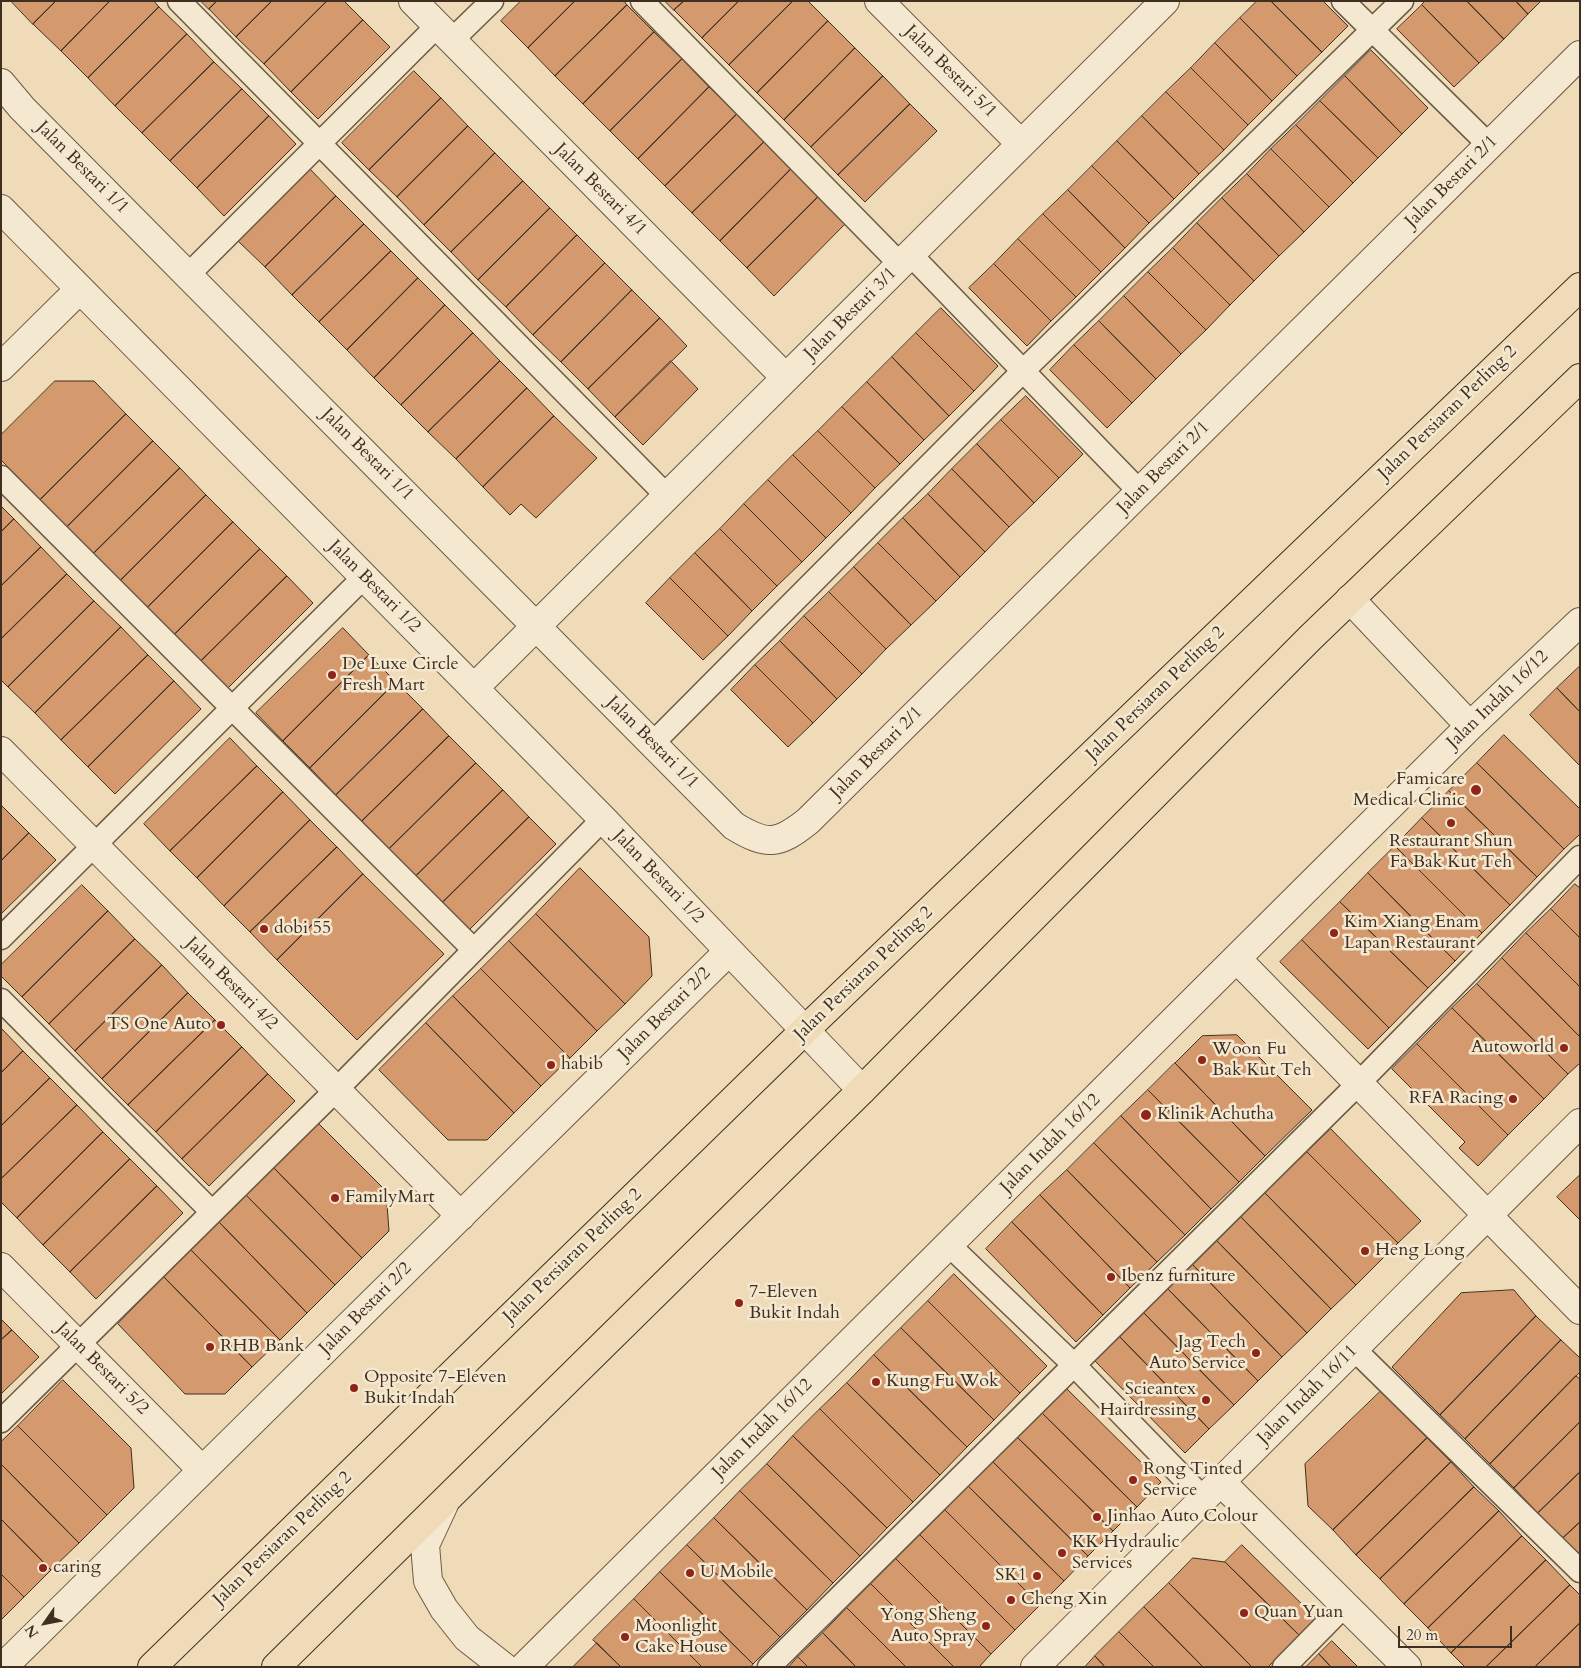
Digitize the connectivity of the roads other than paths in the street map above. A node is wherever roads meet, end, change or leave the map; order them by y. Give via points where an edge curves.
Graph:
1 (179, 1) edge
2 (413, 1) edge
3 (492, 1) edge
4 (642, 1) edge
5 (879, 1) edge
6 (1165, 1) edge
7 (1343, 1) edge
8 (1402, 1) edge
9 (1373, 30) junction
10 (445, 33) junction
11 (1580, 55) edge
12 (1, 83) edge
13 (319, 144) junction
14 (1021, 144) junction
15 (1489, 145) junction
16 (1, 209) edge
17 (905, 259) junction
18 (188, 275) junction
19 (1580, 287) edge
20 (80, 289) junction
21 (1, 367) edge
22 (1023, 370) junction
23 (786, 378) junction
24 (1580, 378) edge
25 (1, 477) edge
26 (1140, 492) junction
27 (667, 496) junction
28 (364, 577) junction
29 (1350, 599) junction
30 (1580, 622) edge
31 (536, 627) junction
32 (474, 688) junction
33 (232, 708) junction
34 (1470, 726) junction
35 (653, 743) junction
36 (1, 751) edge
37 (603, 819) junction
38 (734, 826) joint
39 (94, 846) junction
40 (1580, 857) edge
41 (1, 938) edge
42 (473, 949) junction
43 (729, 952) junction
44 (1237, 960) junction
45 (1, 1000) edge
46 (805, 1030) junction
47 (1358, 1084) junction
48 (336, 1090) junction
49 (862, 1090) junction
50 (1580, 1123) edge
51 (212, 1212) junction
52 (461, 1216) junction
53 (1488, 1216) junction
54 (949, 1244) junction
55 (1, 1267) edge
56 (1580, 1310) edge
57 (78, 1344) junction
58 (1354, 1349) junction
59 (1073, 1364) junction
60 (1, 1420) edge
61 (202, 1470) junction
62 (1212, 1491) junction
63 (447, 1499) junction
64 (1580, 1571) edge
65 (1346, 1604) junction
66 (3, 1667) edge
67 (152, 1667) edge
68 (276, 1667) edge
69 (504, 1667) edge
70 (524, 1667) edge
71 (769, 1667) edge
72 (1035, 1667) edge
73 (1284, 1667) edge
74 (1407, 1667) edge

1 - 13 lane
2 - 10 street, Jalan Bestari 4/1
3 - 10 lane
4 - 17 lane
5 - 14 street, Jalan Bestari 5/1
6 - 14 street, Jalan Bestari 3/1
7 - 9 lane
8 - 9 lane
9 - 15 lane
9 - 22 lane
10 - 13 lane
10 - 23 street, Jalan Bestari 4/1
11 - 15 street, Jalan Bestari 2/1
12 - 18 street, Jalan Bestari 1/1
13 - 18 lane
13 - 27 lane
14 - 17 street, Jalan Bestari 3/1
15 - 26 street, Jalan Bestari 2/1
16 - 20 street, Jalan Bestari 1/2
17 - 22 lane
17 - 23 street, Jalan Bestari 3/1
18 - 31 street, Jalan Bestari 1/1
19 - 46 main road, Jalan Persiaran Perling 2
20 - 21 street
20 - 28 street, Jalan Bestari 1/2
22 - 26 lane
22 - 35 lane
23 - 27 street, Jalan Bestari 3/1
24 - 29 main road
25 - 33 lane
26 - 38 street, Jalan Bestari 2/1 via 790,835 772,842 753,837
27 - 31 street, Jalan Bestari 3/1
28 - 32 street, Jalan Bestari 1/2
28 - 33 lane
29 - 34 street
29 - 49 main road
30 - 34 street, Jalan Indah 16/12
31 - 32 street, Jalan Bestari 3/1
31 - 35 street, Jalan Bestari 1/1
32 - 37 street, Jalan Bestari 1/2
33 - 39 lane
33 - 42 lane
34 - 44 street, Jalan Indah 16/12
35 - 38 street, Jalan Bestari 1/1
36 - 39 street, Jalan Bestari 4/2
37 - 42 lane
37 - 43 street, Jalan Bestari 1/2
39 - 41 lane
39 - 48 street, Jalan Bestari 4/2
40 - 47 lane
42 - 48 lane
43 - 46 street
43 - 52 street, Jalan Bestari 2/2
44 - 47 street
44 - 54 street, Jalan Indah 16/12
45 - 51 lane
46 - 49 street
46 - 67 main road, Jalan Persiaran Perling 2
47 - 53 street
47 - 59 lane
48 - 51 lane
48 - 52 street, Jalan Bestari 4/2
49 - 63 main road
50 - 53 street, Jalan Indah 16/11
51 - 57 lane
52 - 61 street, Jalan Bestari 2/2
53 - 56 street
53 - 58 street, Jalan Indah 16/11
54 - 59 lane
54 - 70 street, Jalan Indah 16/12
55 - 57 street, Jalan Bestari 5/2
57 - 60 lane
57 - 61 street, Jalan Bestari 5/2
58 - 62 street, Jalan Indah 16/11
58 - 64 lane
59 - 62 lane
59 - 71 lane
61 - 66 street, Jalan Bestari 2/2
62 - 65 street
62 - 72 street, Jalan Indah 16/11
63 - 68 main road
63 - 69 street via 425,1545 428,1581 444,1609 467,1638
65 - 73 lane
65 - 74 street

